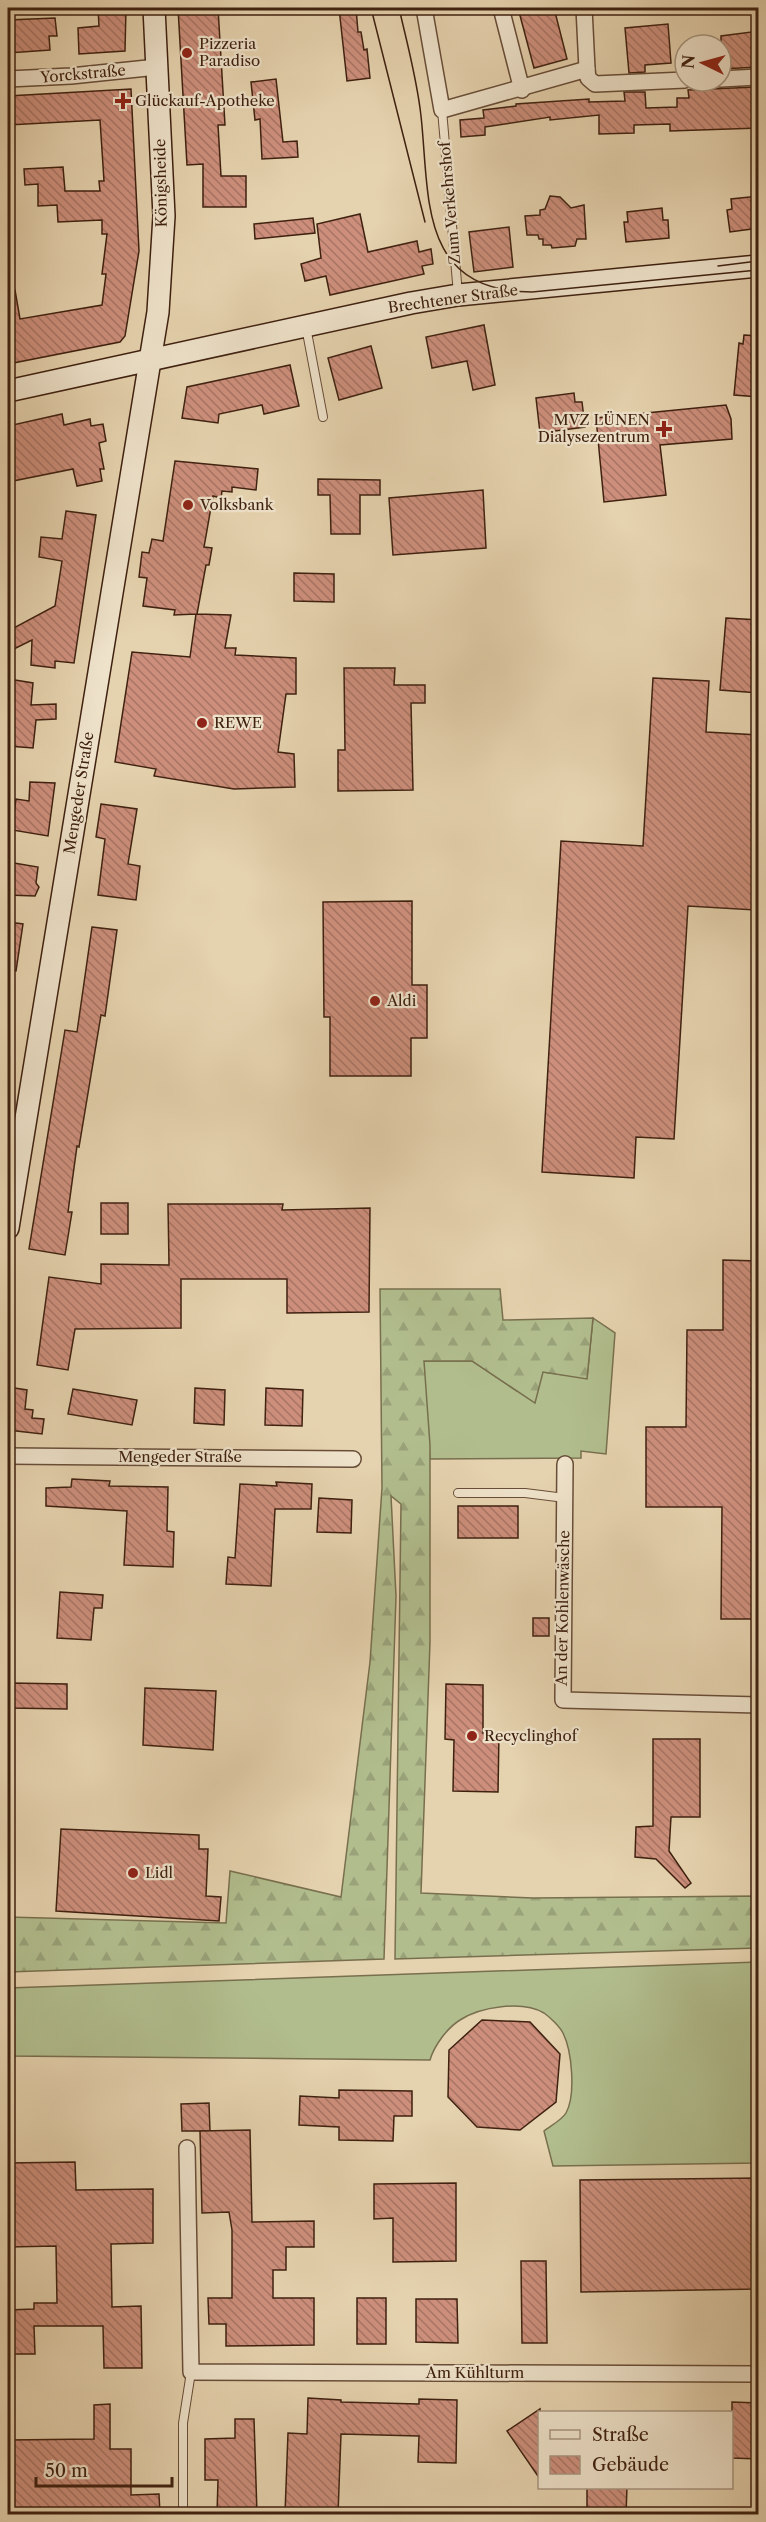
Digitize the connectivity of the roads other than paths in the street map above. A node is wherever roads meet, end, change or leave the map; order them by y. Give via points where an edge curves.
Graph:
1 (154, 8) edge
2 (424, 8) edge
3 (501, 8) edge
4 (584, 8) edge
5 (157, 67) junction
6 (587, 69) junction
7 (759, 77) edge
8 (733, 78) edge
9 (8, 79) edge
10 (673, 81) edge
11 (522, 90) junction
12 (442, 110) junction
13 (759, 266) edge
14 (458, 295) junction
15 (306, 325) junction
16 (152, 358) junction
17 (8, 391) edge
18 (323, 417) dead end
19 (8, 1228) edge
20 (8, 1456) edge
21 (353, 1459) dead end
22 (565, 1464) dead end
23 (458, 1493) dead end
24 (565, 1498) junction
25 (759, 1705) edge
26 (187, 2148) dead end
27 (191, 2372) junction
28 (759, 2374) edge
29 (183, 2514) edge

1 - 5 main road, Königsheide
2 - 12 street, Zum Verkehrshof
3 - 11 street
4 - 6 street
5 - 9 street, Yorckstraße
5 - 16 main road, Königsheide via 164,216
6 - 10 street via 588,78 595,84
6 - 11 street
7 - 8 street
11 - 12 street
12 - 14 lane, Zum Verkehrshof
13 - 14 main road, Brechtener Straße
14 - 15 main road, Brechtener Straße
15 - 16 main road, Brechtener Straße
15 - 18 lane
16 - 17 main road, Brechtener Straße
16 - 19 main road, Mengeder Straße
20 - 21 street, Mengeder Straße
22 - 24 street, An der Kohlenwäsche
23 - 24 lane via 525,1493
24 - 25 street, An der Kohlenwäsche via 562,1700
26 - 27 street
27 - 28 street, Am Kühlturm
27 - 29 lane via 183,2423

